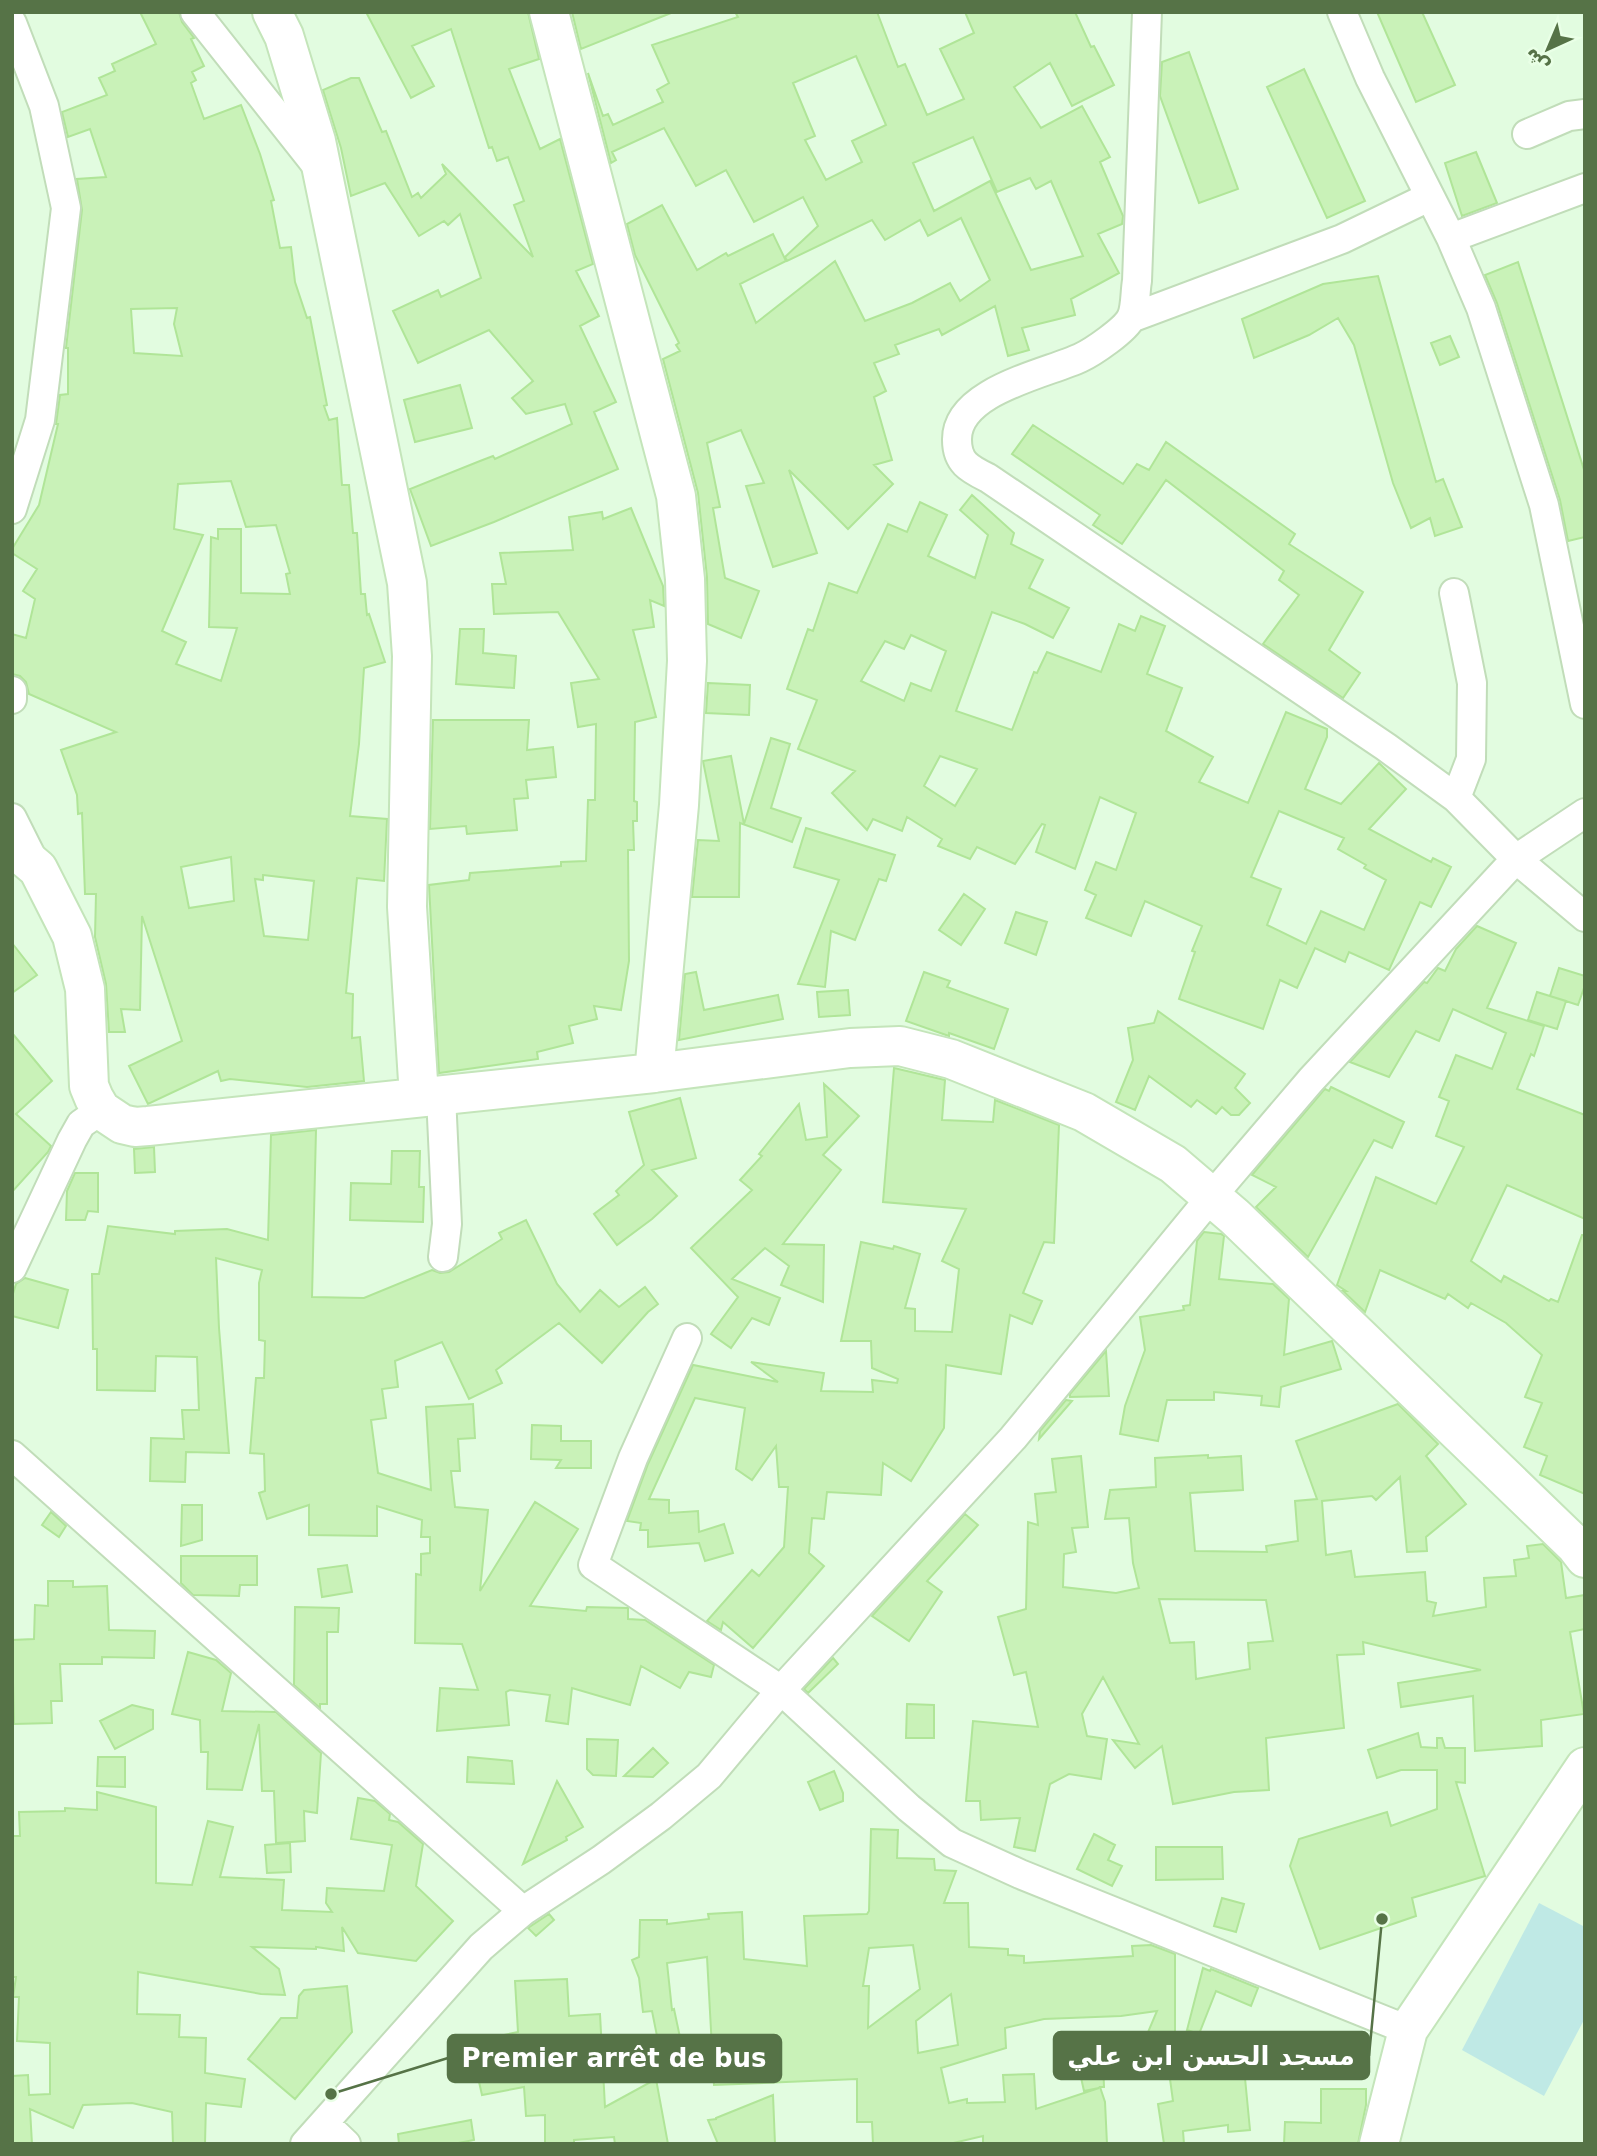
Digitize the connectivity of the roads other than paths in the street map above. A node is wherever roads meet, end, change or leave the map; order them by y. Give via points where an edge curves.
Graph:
1 (195, 12) edge
2 (272, 12) edge
3 (549, 12) edge
4 (1147, 12) edge
5 (1342, 12) edge
6 (12, 23) edge
7 (1585, 114) edge
8 (1527, 134) dead end
9 (323, 174) junction
10 (1584, 187) edge
11 (1429, 197) junction
12 (1451, 238) junction
13 (1131, 318) junction
14 (12, 509) edge
15 (1454, 593) dead end
16 (12, 691) edge
17 (12, 699) edge
18 (1585, 704) edge
19 (1456, 797) junction
20 (1585, 813) edge
21 (12, 817) edge
22 (25, 858) edge
23 (1516, 859) junction
24 (1585, 917) edge
25 (654, 1073) junction
26 (430, 1096) junction
27 (101, 1110) junction
28 (1212, 1196) junction
29 (443, 1258) dead end
30 (12, 1268) edge
31 (687, 1338) dead end
32 (12, 1455) edge
33 (1585, 1558) edge
34 (781, 1690) junction
35 (1585, 1767) edge
36 (523, 1911) junction
37 (1408, 2030) junction
38 (324, 2123) junction
39 (305, 2144) edge
40 (346, 2144) edge
41 (1379, 2144) edge

1 - 9 street
2 - 9 street via 284,36
3 - 25 street via 677,496 687,661 680,805
4 - 13 street via 1137,281
5 - 11 street
6 - 14 street via 44,106 66,208 40,420
7 - 8 street
9 - 26 street via 407,583 412,656 407,907
10 - 12 street
11 - 12 street
11 - 13 street via 1342,239
12 - 18 street via 1481,308 1544,505
13 - 19 street via 1101,347 999,389 966,414 957,431 957,453 967,467
15 - 19 street via 1472,683 1471,759
16 - 17 street
19 - 23 street
20 - 23 street
21 - 22 street
22 - 27 street via 72,936 85,989 89,1086
23 - 24 street
23 - 28 street via 1311,1080
25 - 26 street
25 - 28 street via 900,1046 951,1059 1084,1112 1173,1164
26 - 27 street via 135,1127
26 - 29 street via 447,1224
27 - 30 street via 81,1124
28 - 33 street via 1500,1470
28 - 34 street via 1013,1438
31 - 34 street via 633,1458 593,1565
32 - 36 street
34 - 36 street via 709,1776 601,1860
34 - 37 street via 952,1843
35 - 37 street
36 - 38 street via 481,1947
37 - 41 street
38 - 39 street
38 - 40 street

